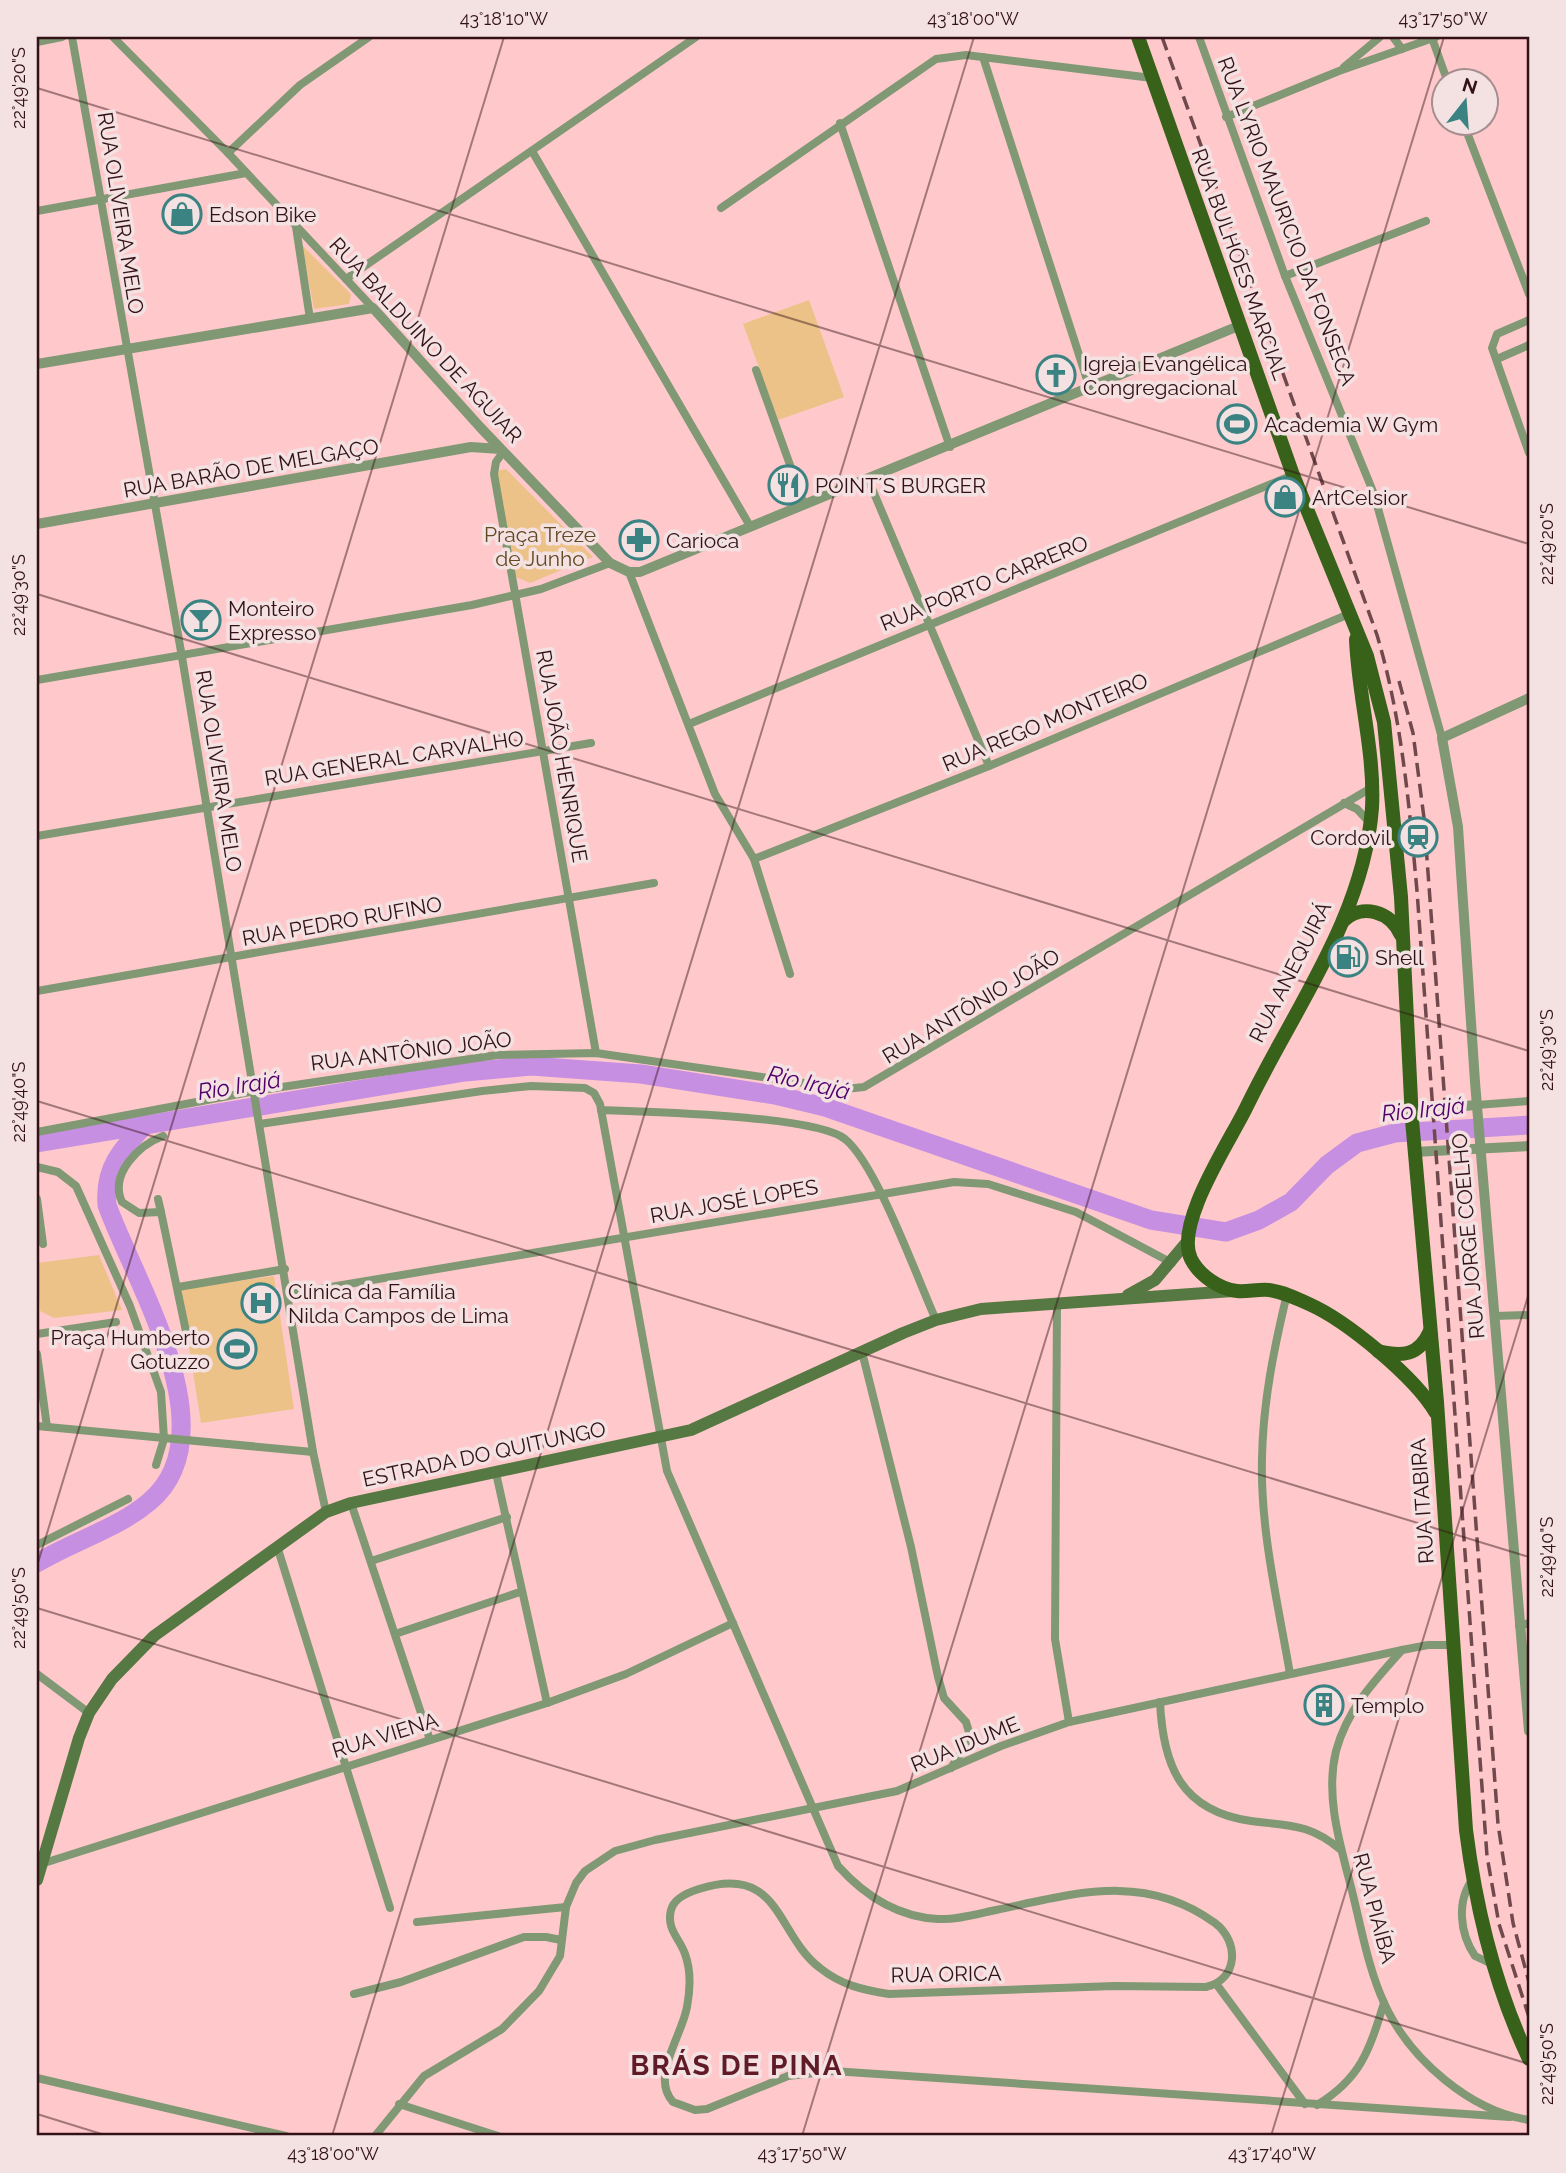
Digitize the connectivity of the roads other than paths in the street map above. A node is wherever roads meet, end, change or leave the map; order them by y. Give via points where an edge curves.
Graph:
1 (62, 37) edge
2 (72, 37) edge
3 (113, 37) edge
4 (369, 37) edge
5 (695, 37) edge
6 (1138, 37) edge
7 (1199, 37) edge
8 (1380, 37) edge
9 (1393, 37) edge
10 (1434, 38) edge
11 (37, 42) edge
12 (1402, 49) junction
13 (983, 57) junction
14 (1443, 66) edge
15 (1339, 71) junction
16 (1152, 78) junction
17 (1226, 117) junction
18 (840, 123) junction
19 (1467, 136) edge
20 (532, 151) junction
21 (228, 153) junction
22 (246, 173) junction
23 (101, 200) junction
24 (721, 208) dead end
25 (37, 211) edge
26 (1426, 221) dead end
27 (296, 227) junction
28 (1285, 276) junction
29 (346, 279) junction
30 (1529, 294) edge
31 (373, 308) junction
32 (310, 318) junction
33 (1529, 320) edge
34 (1241, 325) junction
35 (1529, 345) edge
36 (125, 349) junction
37 (1497, 359) junction
38 (37, 364) edge
39 (756, 370) dead end
40 (1090, 389) junction
41 (480, 427) junction
42 (473, 447) junction
43 (950, 447) junction
44 (502, 451) junction
45 (1529, 453) edge
46 (495, 466) junction
47 (1293, 475) junction
48 (868, 479) junction
49 (804, 504) junction
50 (153, 505) junction
51 (37, 524) edge
52 (750, 526) junction
53 (610, 563) junction
54 (629, 572) junction
55 (515, 596) junction
56 (1349, 614) junction
57 (928, 625) junction
58 (1356, 631) junction
59 (182, 656) junction
60 (37, 680) edge
61 (1529, 698) edge
62 (689, 724) junction
63 (1442, 738) junction
64 (592, 743) dead end
65 (544, 751) junction
66 (989, 766) junction
67 (1371, 788) junction
68 (1344, 803) junction
69 (206, 805) junction
70 (1370, 824) junction
71 (37, 836) edge
72 (754, 859) junction
73 (654, 883) dead end
74 (571, 899) junction
75 (1343, 921) junction
76 (1402, 936) junction
77 (232, 958) junction
78 (790, 974) dead end
79 (37, 991) edge
80 (596, 1053) junction
81 (255, 1093) junction
82 (1529, 1101) edge
83 (601, 1110) junction
84 (1478, 1110) junction
85 (1412, 1115) junction
86 (260, 1120) junction
87 (37, 1132) edge
88 (163, 1136) dead end
89 (1480, 1143) junction
90 (1529, 1146) edge
91 (1414, 1149) junction
92 (37, 1167) edge
93 (880, 1193) junction
94 (37, 1199) edge
95 (158, 1199) dead end
96 (161, 1212) junction
97 (627, 1237) junction
98 (1187, 1239) junction
99 (43, 1244) dead end
100 (1172, 1263) junction
101 (285, 1269) junction
102 (178, 1287) junction
103 (1237, 1291) junction
104 (289, 1294) junction
105 (1287, 1294) junction
106 (1114, 1300) junction
107 (1058, 1303) junction
108 (1529, 1315) edge
109 (1494, 1316) junction
110 (936, 1320) junction
111 (116, 1322) dead end
112 (1431, 1329) junction
113 (37, 1334) edge
114 (188, 1340) dead end
115 (1377, 1351) junction
116 (862, 1352) junction
117 (37, 1354) edge
118 (1438, 1417) junction
119 (37, 1426) edge
120 (47, 1427) junction
121 (168, 1439) junction
122 (660, 1439) junction
123 (313, 1452) junction
124 (156, 1465) dead end
125 (496, 1473) junction
126 (128, 1499) dead end
127 (351, 1503) junction
128 (326, 1512) junction
129 (507, 1517) junction
130 (37, 1545) edge
131 (276, 1546) junction
132 (371, 1561) junction
133 (520, 1592) junction
134 (733, 1623) junction
135 (1524, 1625) edge
136 (395, 1634) junction
137 (1452, 1645) junction
138 (1402, 1650) junction
139 (37, 1674) edge
140 (1290, 1674) junction
141 (1160, 1702) junction
142 (547, 1703) junction
143 (89, 1713) junction
144 (1069, 1722) junction
145 (1529, 1731) edge
146 (430, 1740) junction
147 (345, 1766) junction
148 (951, 1768) junction
149 (813, 1809) junction
150 (1341, 1850) junction
151 (41, 1864) junction
152 (37, 1880) edge
153 (566, 1906) junction
154 (390, 1908) dead end
155 (416, 1922) dead end
156 (561, 1940) junction
157 (1217, 1985) junction
158 (354, 1994) dead end
159 (1384, 2003) junction
160 (1529, 2059) edge
161 (37, 2078) edge
162 (399, 2104) junction
163 (1305, 2104) junction
164 (1316, 2105) junction
165 (1510, 2117) junction
166 (1529, 2120) edge
167 (286, 2136) edge
168 (375, 2136) edge
169 (498, 2136) edge

1 - 11 street
2 - 23 street, RUA OLIVEIRA MELO
3 - 21 street, RUA BALDUINO DE AGUIAR
4 - 21 street via 300,85
5 - 20 street
6 - 16 main road, RUA BULHÕES MARCIAL
7 - 17 street, RUA LYRIO MAURICIO DA FONSECA
8 - 15 street
9 - 12 street
10 - 12 street
10 - 14 street
12 - 15 street
13 - 16 street
13 - 18 street via 936,59
13 - 40 street
15 - 17 street
16 - 34 main road, RUA BULHÕES MARCIAL
17 - 28 street, RUA LYRIO MAURICIO DA FONSECA
18 - 24 street
18 - 43 street
19 - 30 street
20 - 29 street
20 - 52 street
21 - 22 street, RUA BALDUINO DE AGUIAR
22 - 23 street
22 - 27 street, RUA BALDUINO DE AGUIAR
23 - 25 street
23 - 36 street, RUA OLIVEIRA MELO
26 - 28 street
27 - 29 street, RUA BALDUINO DE AGUIAR
27 - 32 street
28 - 63 street, RUA LYRIO MAURICIO DA FONSECA via 1374,494
29 - 31 street, RUA BALDUINO DE AGUIAR
31 - 32 street
31 - 41 street, RUA BALDUINO DE AGUIAR
32 - 36 street
33 - 37 street via 1495,336 1492,348
34 - 40 street
34 - 47 main road, RUA BULHÕES MARCIAL
35 - 37 street
36 - 38 street
36 - 50 street, RUA OLIVEIRA MELO
37 - 45 street
39 - 49 street
40 - 43 street
41 - 42 street
41 - 44 street, RUA BALDUINO DE AGUIAR
42 - 44 street, RUA BARÃO DE MELGAÇO
42 - 46 street via 487,453
42 - 50 street, RUA BARÃO DE MELGAÇO
43 - 48 street
44 - 46 street
44 - 53 street, RUA BALDUINO DE AGUIAR
46 - 55 street, RUA JOÃO HENRIQUE
47 - 56 main road, RUA BULHÕES MARCIAL
47 - 57 street, RUA PORTO CARRERO
48 - 49 street
48 - 57 street
49 - 52 street
50 - 51 street, RUA BARÃO DE MELGAÇO
50 - 59 street, RUA OLIVEIRA MELO
52 - 54 street via 653,568
53 - 54 street, RUA BALDUINO DE AGUIAR
53 - 55 street
54 - 62 street
55 - 59 street
55 - 65 street, RUA JOÃO HENRIQUE
56 - 58 main road, RUA BULHÕES MARCIAL
56 - 66 street, RUA REGO MONTEIRO
57 - 62 street, RUA PORTO CARRERO
57 - 66 street
58 - 67 main road, RUA ANEQUIRÁ
58 - 76 main road, RUA BULHÕES MARCIAL via 1384,722
59 - 60 street
59 - 69 street, RUA OLIVEIRA MELO
61 - 63 street
62 - 72 street via 720,805
63 - 84 street, RUA JORGE COELHO via 1458,827
64 - 65 street, RUA GENERAL CARVALHO
65 - 69 street, RUA GENERAL CARVALHO
65 - 74 street, RUA JOÃO HENRIQUE
66 - 72 street, RUA REGO MONTEIRO
67 - 68 street, RUA ANTÔNIO JOÃO
67 - 70 main road, RUA ANEQUIRÁ
68 - 70 street via 1357,808
68 - 80 street, RUA ANTÔNIO JOÃO via 872,1085 845,1088
69 - 71 street, RUA GENERAL CARVALHO
69 - 77 street, RUA OLIVEIRA MELO
70 - 75 main road, RUA ANEQUIRÁ
72 - 78 street
73 - 74 street, RUA PEDRO RUFINO
74 - 77 street, RUA PEDRO RUFINO
74 - 80 street, RUA JOÃO HENRIQUE
75 - 76 main road via 1351,913 1372,911 1392,921
75 - 98 main road, RUA ANEQUIRÁ via 1207,1183
76 - 85 main road, RUA BULHÕES MARCIAL
77 - 79 street, RUA PEDRO RUFINO
77 - 81 street, RUA OLIVEIRA MELO
80 - 81 street, RUA ANTÔNIO JOÃO via 497,1055
81 - 86 street, RUA OLIVEIRA MELO
81 - 87 street, RUA ANTÔNIO JOÃO
82 - 84 street
83 - 86 street via 594,1093 559,1085
83 - 93 street via 717,1116 824,1130 855,1150
83 - 97 street
84 - 85 street
84 - 89 street, RUA JORGE COELHO
85 - 91 main road, RUA ITABIRA
86 - 101 street, RUA OLIVEIRA MELO
88 - 96 street via 132,1157 123,1171 119,1195 133,1210
89 - 90 street
89 - 91 street
89 - 109 street, RUA JORGE COELHO
91 - 112 main road, RUA ITABIRA
92 - 121 street via 68,1178 82,1196 157,1377
93 - 97 street, RUA JOSÉ LOPES
93 - 100 street, RUA JOSÉ LOPES via 954,1182 988,1184 1090,1218
93 - 110 street
94 - 99 street
95 - 96 street
96 - 102 street
97 - 104 street, RUA JOSÉ LOPES
97 - 122 street
98 - 100 main road, ESTRADA DO QUITUNGO
98 - 103 main road via 1189,1256 1202,1274
100 - 106 main road, ESTRADA DO QUITUNGO via 1144,1288
101 - 102 street
101 - 104 street, RUA OLIVEIRA MELO
102 - 114 street
103 - 105 main road, ESTRADA DO QUITUNGO
103 - 106 main road, ESTRADA DO QUITUNGO
104 - 123 street, RUA OLIVEIRA MELO
105 - 115 main road, ESTRADA DO QUITUNGO via 1339,1322
105 - 140 street via 1268,1379 1262,1459 1270,1561
106 - 107 main road, ESTRADA DO QUITUNGO
107 - 110 main road, ESTRADA DO QUITUNGO via 981,1309
107 - 144 street via 1055,1639
108 - 109 street
109 - 135 street, RUA JORGE COELHO
110 - 116 main road, ESTRADA DO QUITUNGO
111 - 113 street
112 - 115 main road via 1416,1351 1395,1355
112 - 118 main road, RUA ITABIRA
115 - 118 main road, ESTRADA DO QUITUNGO via 1416,1386
116 - 122 main road, ESTRADA DO QUITUNGO via 723,1417
116 - 148 street via 944,1698 969,1732
117 - 120 street
118 - 137 main road, RUA ITABIRA
119 - 120 street
120 - 121 street
121 - 123 street
121 - 124 street
122 - 125 main road, ESTRADA DO QUITUNGO
122 - 134 street via 672,1483
123 - 128 street, RUA OLIVEIRA MELO
125 - 127 main road, ESTRADA DO QUITUNGO
125 - 129 street
126 - 130 street
127 - 128 main road, ESTRADA DO QUITUNGO
127 - 132 street
128 - 131 main road, ESTRADA DO QUITUNGO
129 - 132 street
129 - 133 street
131 - 143 main road, ESTRADA DO QUITUNGO via 154,1636 113,1679
131 - 147 street
132 - 136 street
133 - 136 street
133 - 142 street
134 - 142 street, RUA VIENA via 626,1674
134 - 149 street
135 - 145 street, RUA JORGE COELHO
136 - 146 street
137 - 138 street, RUA IDUME
137 - 160 main road, RUA ITABIRA via 1473,1880 1494,1965
138 - 140 street, RUA IDUME
138 - 150 street, RUA PIAÍBA via 1355,1704 1342,1730 1332,1780
139 - 143 street
140 - 141 street, RUA IDUME
141 - 144 street, RUA IDUME
141 - 150 street via 1166,1755 1190,1795 1233,1818 1298,1826
142 - 146 street, RUA VIENA
143 - 151 main road, ESTRADA DO QUITUNGO
144 - 148 street, RUA IDUME
146 - 147 street, RUA VIENA
147 - 151 street, RUA VIENA
147 - 154 street
148 - 149 street, RUA IDUME via 897,1791
149 - 153 street, RUA IDUME via 615,1851 585,1871
149 - 157 street via 838,1866 855,1885 894,1909 940,1920 1073,1893 1105,1889 1138,1892 1200,1914 1229,1936 1234,1949 1232,1964
150 - 159 street, RUA PIAÍBA
151 - 152 main road, ESTRADA DO QUITUNGO
153 - 155 street
153 - 156 street, RUA IDUME
156 - 158 street via 524,1937 401,1982
156 - 162 street, RUA IDUME via 560,1956 539,1991 502,2029 424,2076
157 - 163 street
157 - 163 street, RUA ORICA via 916,1995 862,1990 817,1967 770,1900 752,1889 714,1884 691,1891 671,1909 672,1931 685,1954 689,1987 664,2086 673,2102 695,2110 788,2076 833,2071
159 - 164 street via 1367,2054 1354,2076
159 - 165 street, RUA PIAÍBA via 1437,2072 1476,2102
161 - 167 street
162 - 168 street
162 - 169 street
163 - 164 street, RUA ORICA
164 - 165 street, RUA ORICA
165 - 166 street, RUA PIAÍBA

